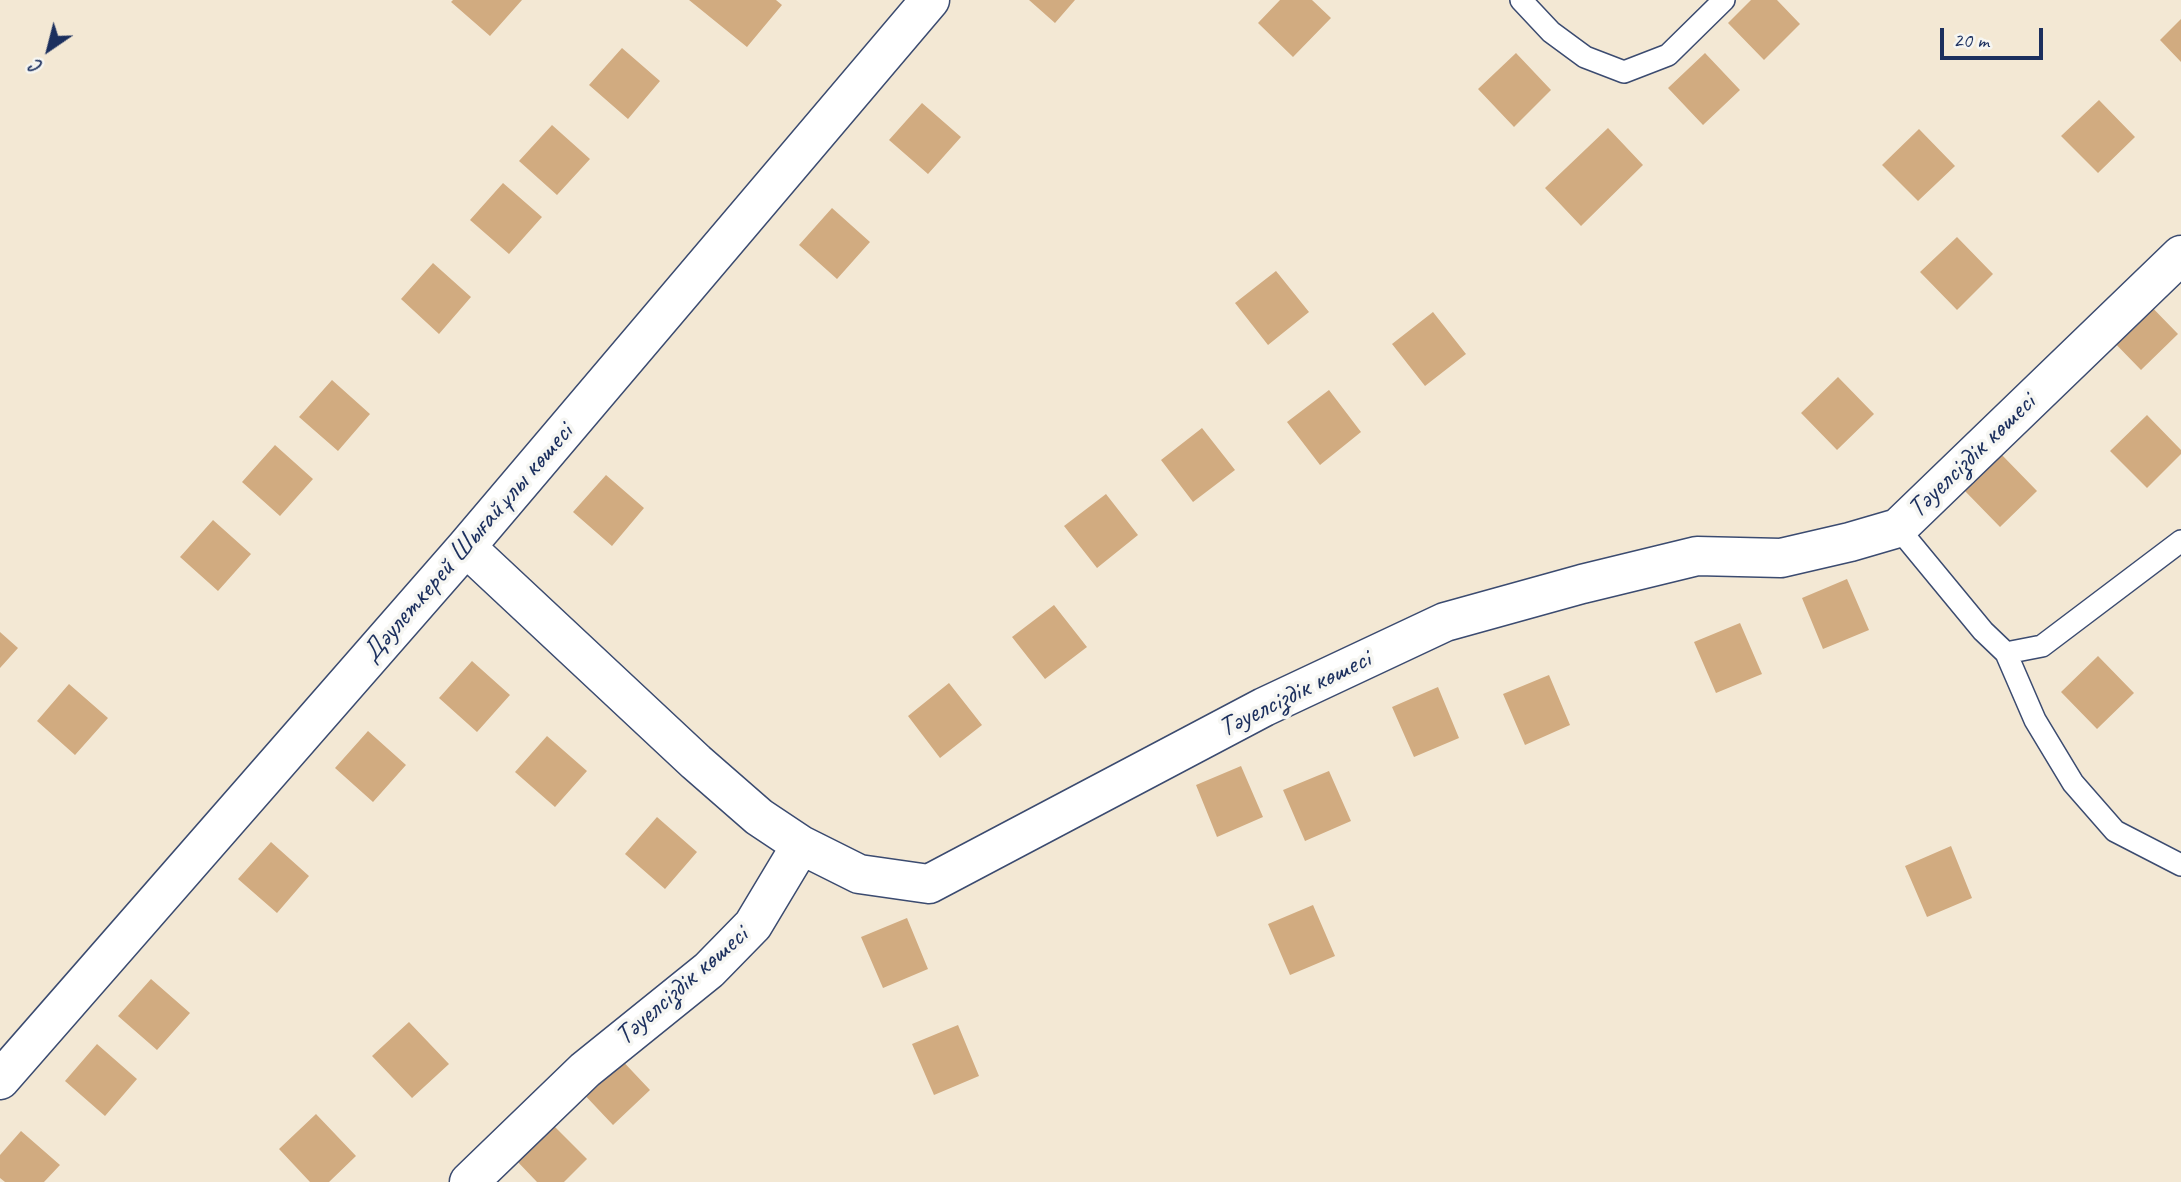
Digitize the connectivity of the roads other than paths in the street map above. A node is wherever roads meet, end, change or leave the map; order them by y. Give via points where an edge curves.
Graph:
1 (930, 0) edge
2 (1521, 0) edge
3 (1724, 0) edge
4 (2181, 255) edge
5 (1898, 528) junction
6 (2181, 541) edge
7 (466, 547) junction
8 (2006, 653) junction
9 (801, 845) junction
10 (2181, 865) edge
11 (0, 1080) edge
12 (469, 1182) edge

1 - 7 street, Дәулеткерей Шығайұлы көшесі
2 - 3 lane via 1552,33 1586,57 1624,72 1668,55
4 - 5 street, Тәуелсіздік көшесі
5 - 8 lane
5 - 9 street, Тәуелсіздік көшесі via 1781,558 1697,556 1445,622 1264,707 929,884 859,874
6 - 8 lane via 2042,646
7 - 9 street via 696,762 759,817
7 - 11 street, Дәулеткерей Шығайұлы көшесі
8 - 10 lane via 2035,720 2073,783 2115,831
9 - 12 street, Тәуелсіздік көшесі via 753,925 709,970 585,1070

